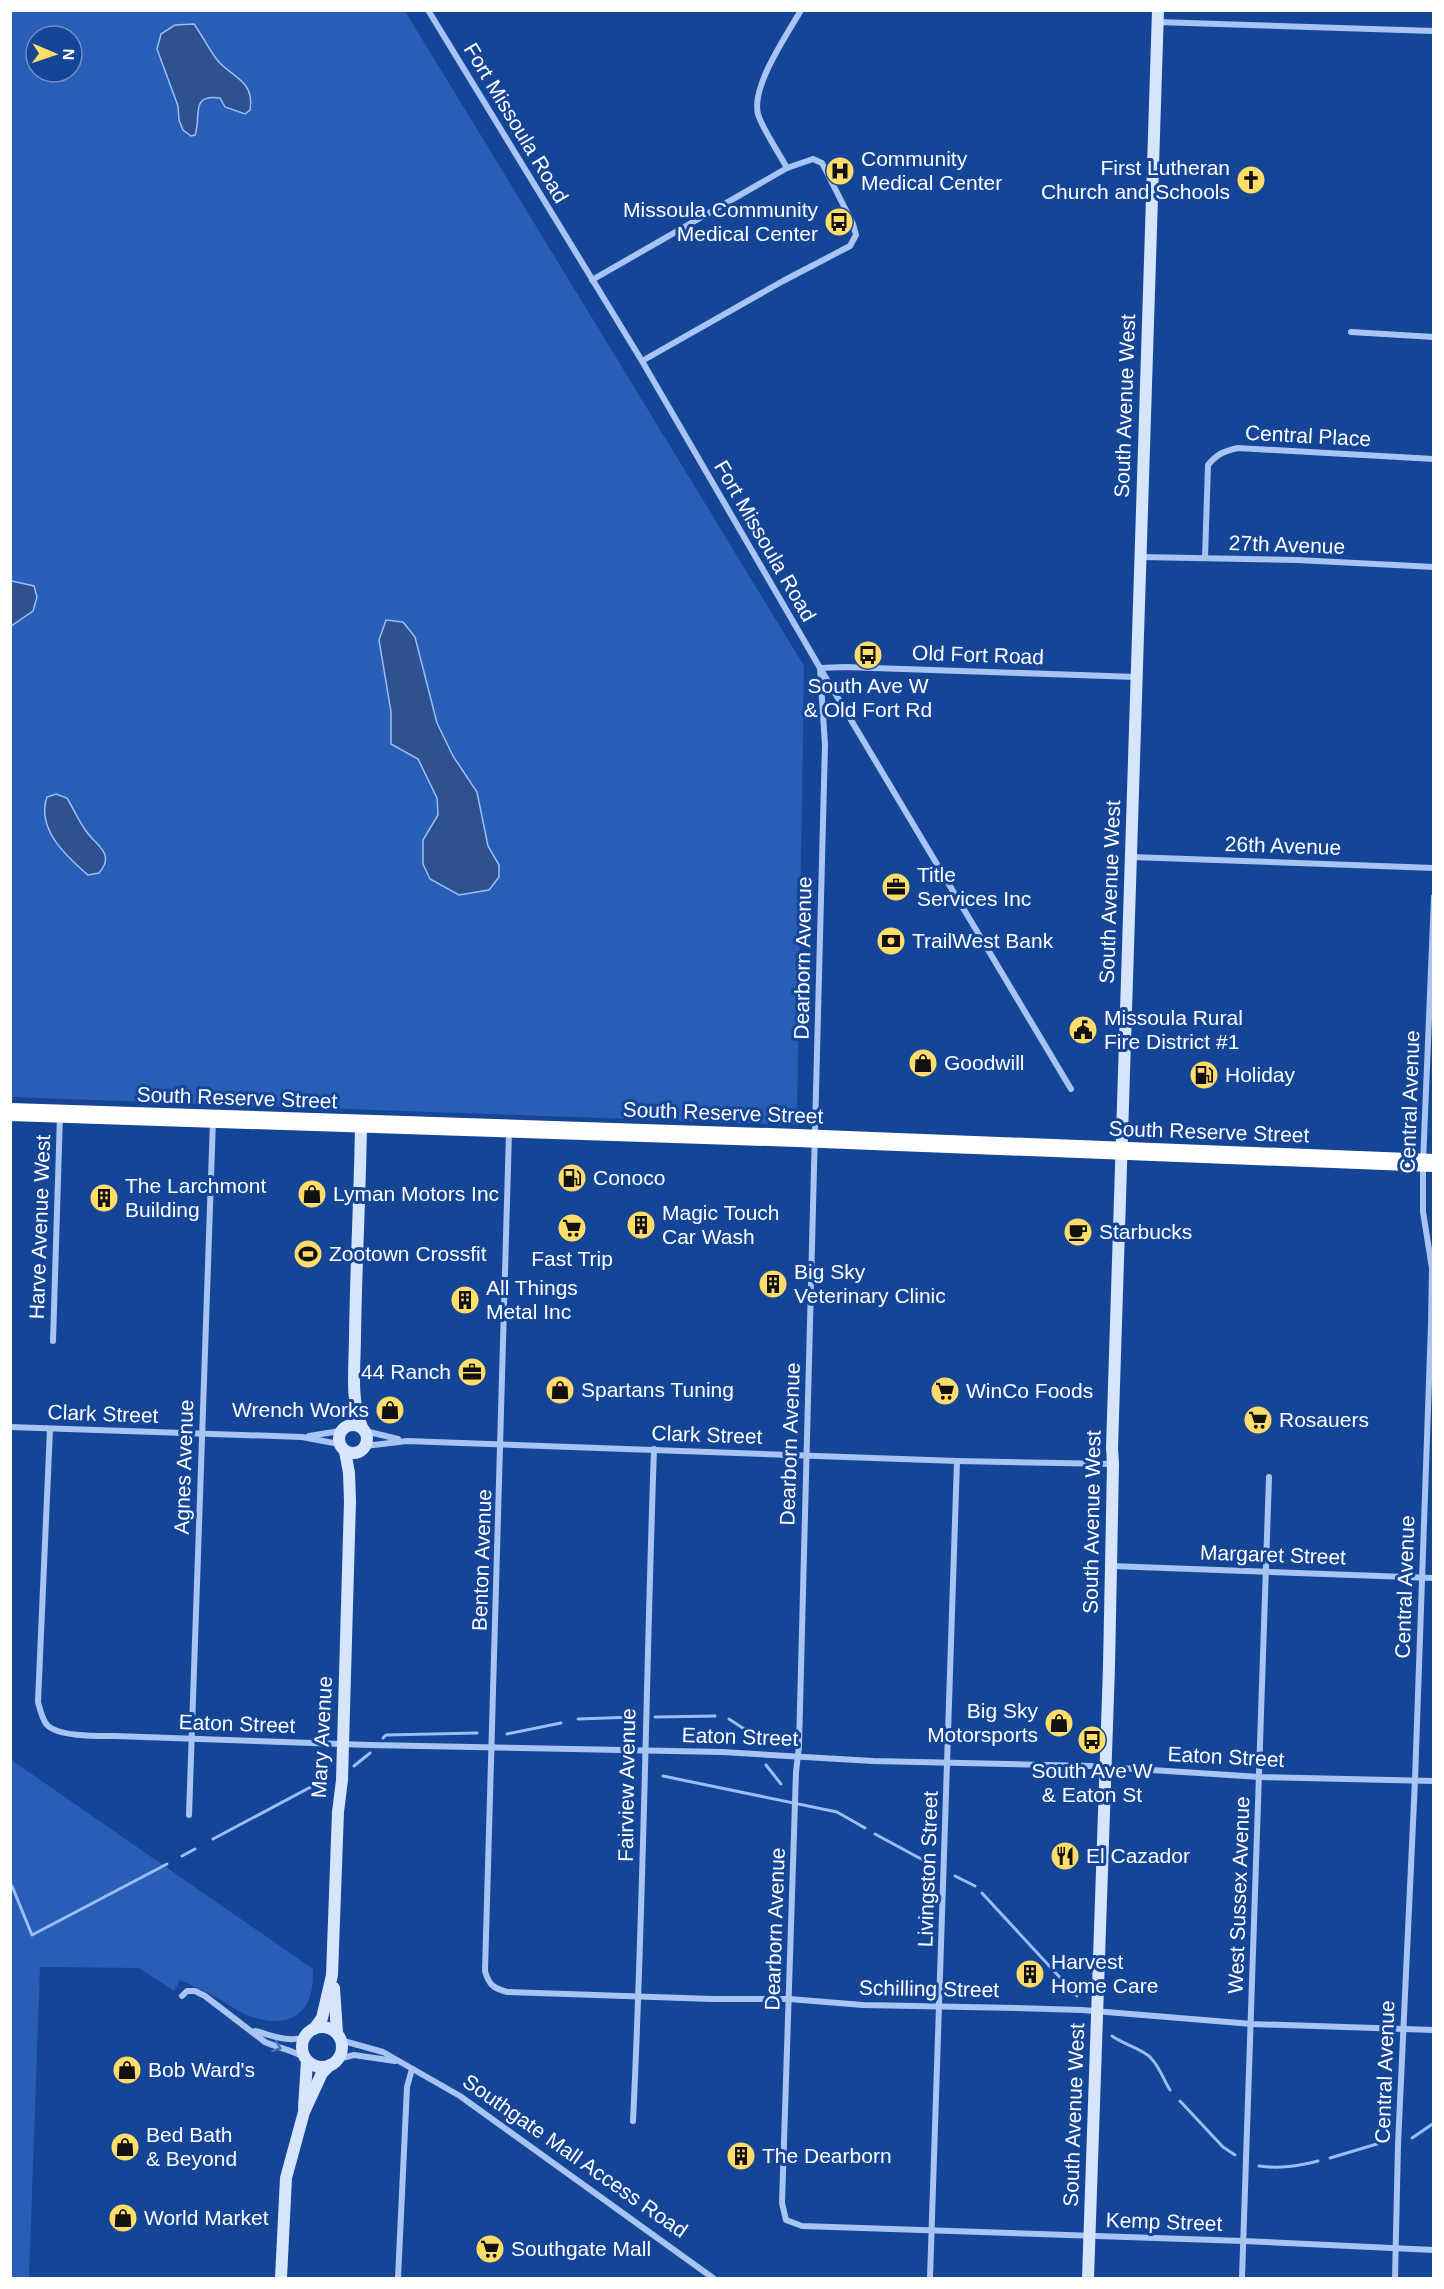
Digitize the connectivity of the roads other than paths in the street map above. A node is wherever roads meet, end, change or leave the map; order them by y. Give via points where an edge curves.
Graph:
1 (428, 10) edge
2 (801, 10) edge
3 (1157, 16) edge
4 (1434, 31) edge
5 (787, 168) junction
6 (592, 280) junction
7 (1351, 332) dead end
8 (1434, 336) edge
9 (642, 361) junction
10 (1434, 459) edge
11 (1140, 557) junction
12 (1204, 558) junction
13 (1434, 567) edge
14 (820, 668) junction
15 (1136, 677) junction
16 (1131, 857) junction
17 (1434, 868) edge
18 (1434, 897) edge
19 (1071, 1089) dead end
20 (10, 1112) edge
21 (60, 1114) junction
22 (213, 1119) junction
23 (362, 1124) junction
24 (509, 1128) junction
25 (815, 1139) junction
26 (1121, 1150) junction
27 (1428, 1163) edge
28 (53, 1341) dead end
29 (1431, 1379) edge
30 (355, 1387) junction
31 (10, 1427) edge
32 (50, 1429) junction
33 (342, 1429) junction
34 (364, 1430) junction
35 (201, 1435) junction
36 (302, 1437) junction
37 (407, 1441) junction
38 (501, 1445) junction
39 (342, 1447) junction
40 (362, 1449) junction
41 (654, 1449) junction
42 (806, 1456) junction
43 (957, 1461) junction
44 (1113, 1464) junction
45 (1269, 1477) dead end
46 (350, 1501) junction
47 (1111, 1566) junction
48 (1267, 1571) junction
49 (1421, 1577) junction
50 (1434, 1578) edge
51 (190, 1739) junction
52 (343, 1744) junction
53 (493, 1747) junction
54 (644, 1750) junction
55 (798, 1756) junction
56 (948, 1763) junction
57 (1106, 1767) junction
58 (1260, 1777) junction
59 (1415, 1780) junction
60 (1434, 1781) edge
61 (189, 1815) dead end
62 (332, 1975) junction
63 (495, 1989) joint
64 (182, 1996) dead end
65 (639, 1996) junction
66 (789, 1999) junction
67 (940, 2005) junction
68 (1096, 2012) junction
69 (1252, 2024) junction
70 (1403, 2028) junction
71 (251, 2030) junction
72 (1434, 2030) edge
73 (309, 2033) junction
74 (338, 2037) junction
75 (306, 2059) junction
76 (334, 2062) junction
77 (412, 2068) junction
78 (303, 2116) junction
79 (633, 2121) dead end
80 (786, 2220) joint
81 (932, 2230) junction
82 (1089, 2235) junction
83 (1243, 2241) junction
84 (1396, 2248) junction
85 (1434, 2250) edge
86 (282, 2278) edge
87 (398, 2278) edge
88 (713, 2278) edge
89 (930, 2278) edge
90 (1088, 2278) edge
91 (1242, 2278) edge
92 (1395, 2278) edge

1 - 6 street, Fort Missoula Road
2 - 5 street via 765,76 758,98 758,114
3 - 4 street
3 - 11 street, South Avenue West
5 - 6 street
5 - 9 street via 813,159 822,163 853,224 856,235 850,246
6 - 9 street, Fort Missoula Road
7 - 8 street
9 - 14 street, Fort Missoula Road
10 - 12 street, Central Place via 1238,448 1224,451 1208,465
11 - 12 street, 27th Avenue
11 - 15 street, South Avenue West
12 - 13 street, 27th Avenue
14 - 15 street, Old Fort Road
14 - 19 street, Fort Missoula Road
14 - 25 street, Dearborn Avenue via 825,745
15 - 16 street, South Avenue West
16 - 17 street, 26th Avenue
16 - 26 street, South Avenue West
18 - 27 street, Central Avenue
20 - 21 highway, South Reserve Street
21 - 22 highway, South Reserve Street
21 - 28 street, Harve Avenue West
22 - 23 highway, South Reserve Street
22 - 35 street, Agnes Avenue
23 - 24 highway, South Reserve Street
23 - 30 street
24 - 25 highway, South Reserve Street
24 - 38 street, Benton Avenue
25 - 26 highway, South Reserve Street
25 - 42 street, Dearborn Avenue
26 - 27 highway, South Reserve Street
26 - 44 street, South Avenue West
27 - 29 street, Central Avenue via 1423,1212 1432,1268
29 - 49 street, Central Avenue
30 - 33 street via 352,1407
30 - 34 street via 358,1419
31 - 32 street, Clark Street
32 - 35 street, Clark Street
32 - 51 street, Eaton Street via 38,1702 47,1725 75,1734
33 - 34 street via 353,1424
33 - 36 street, Clark Street
33 - 39 street
34 - 37 street
34 - 40 street via 367,1441
35 - 36 street, Clark Street
35 - 51 street, Agnes Avenue
36 - 39 street, Clark Street
37 - 38 street, Clark Street
37 - 40 street
38 - 41 street, Clark Street
38 - 53 street, Benton Avenue
39 - 40 street
39 - 46 street, Mary Avenue via 349,1473
40 - 46 street, Mary Avenue
41 - 42 street, Clark Street
41 - 54 street, Fairview Avenue
42 - 43 street, Clark Street
42 - 55 street, Dearborn Avenue
43 - 44 street, Clark Street
43 - 56 street, Livingston Street
44 - 47 street, South Avenue West
45 - 48 street, West Sussex Avenue
46 - 52 street, Mary Avenue
47 - 48 street, Margaret Street
47 - 57 street, South Avenue West
48 - 49 street, Margaret Street
48 - 58 street, West Sussex Avenue
49 - 50 street, Margaret Street
49 - 59 street, Central Avenue
51 - 52 street, Eaton Street
51 - 61 street, Agnes Avenue
52 - 53 street, Eaton Street
52 - 62 street, Mary Avenue
53 - 54 street, Eaton Street
53 - 63 street, Benton Avenue via 485,1971 488,1983
54 - 55 street, Eaton Street
54 - 65 street, Fairview Avenue
55 - 56 street, Eaton Street
55 - 66 street, Dearborn Avenue
56 - 57 street, Eaton Street
56 - 67 street, Livingston Street
57 - 58 street, Eaton Street
57 - 68 street, South Avenue West
58 - 59 street, Eaton Street
58 - 69 street, West Sussex Avenue
59 - 60 street, Eaton Street
59 - 70 street, Central Avenue
62 - 73 street, Mary Avenue via 322,2018
62 - 74 street, Mary Avenue
63 - 65 street, Schilling Street
64 - 71 street via 195,1991
65 - 66 street, Schilling Street
65 - 79 street, Fairview Avenue
66 - 67 street, Schilling Street via 864,2005
66 - 80 street, Dearborn Avenue via 782,2203
67 - 68 street, Schilling Street
67 - 81 street, Livingston Street
68 - 69 street, Schilling Street
68 - 82 street, South Avenue West
69 - 70 street, Schilling Street
69 - 83 street, West Sussex Avenue
70 - 72 street, Schilling Street
70 - 84 street, Central Avenue
71 - 73 street via 286,2040
71 -> 75 street via 265,2042
73 - 74 street via 326,2028
73 - 75 street via 302,2047
74 - 76 street via 341,2053
74 - 77 street, Southgate Mall Access Road via 383,2052
75 - 76 street via 318,2067
75 - 78 street
76 - 77 street, Southgate Mall Access Road via 345,2056 362,2055
76 - 78 street via 322,2073
77 - 87 street via 407,2087
77 - 88 street, Southgate Mall Access Road via 460,2096
78 - 86 street via 286,2178
80 - 81 street, Kemp Street via 802,2226
81 - 82 street, Kemp Street
81 - 89 street, Livingston Street
82 - 83 street, Kemp Street
82 - 90 street, South Avenue West
83 - 84 street, Kemp Street
83 - 91 street, West Sussex Avenue
84 - 85 street, Kemp Street
84 - 92 street, Central Avenue

